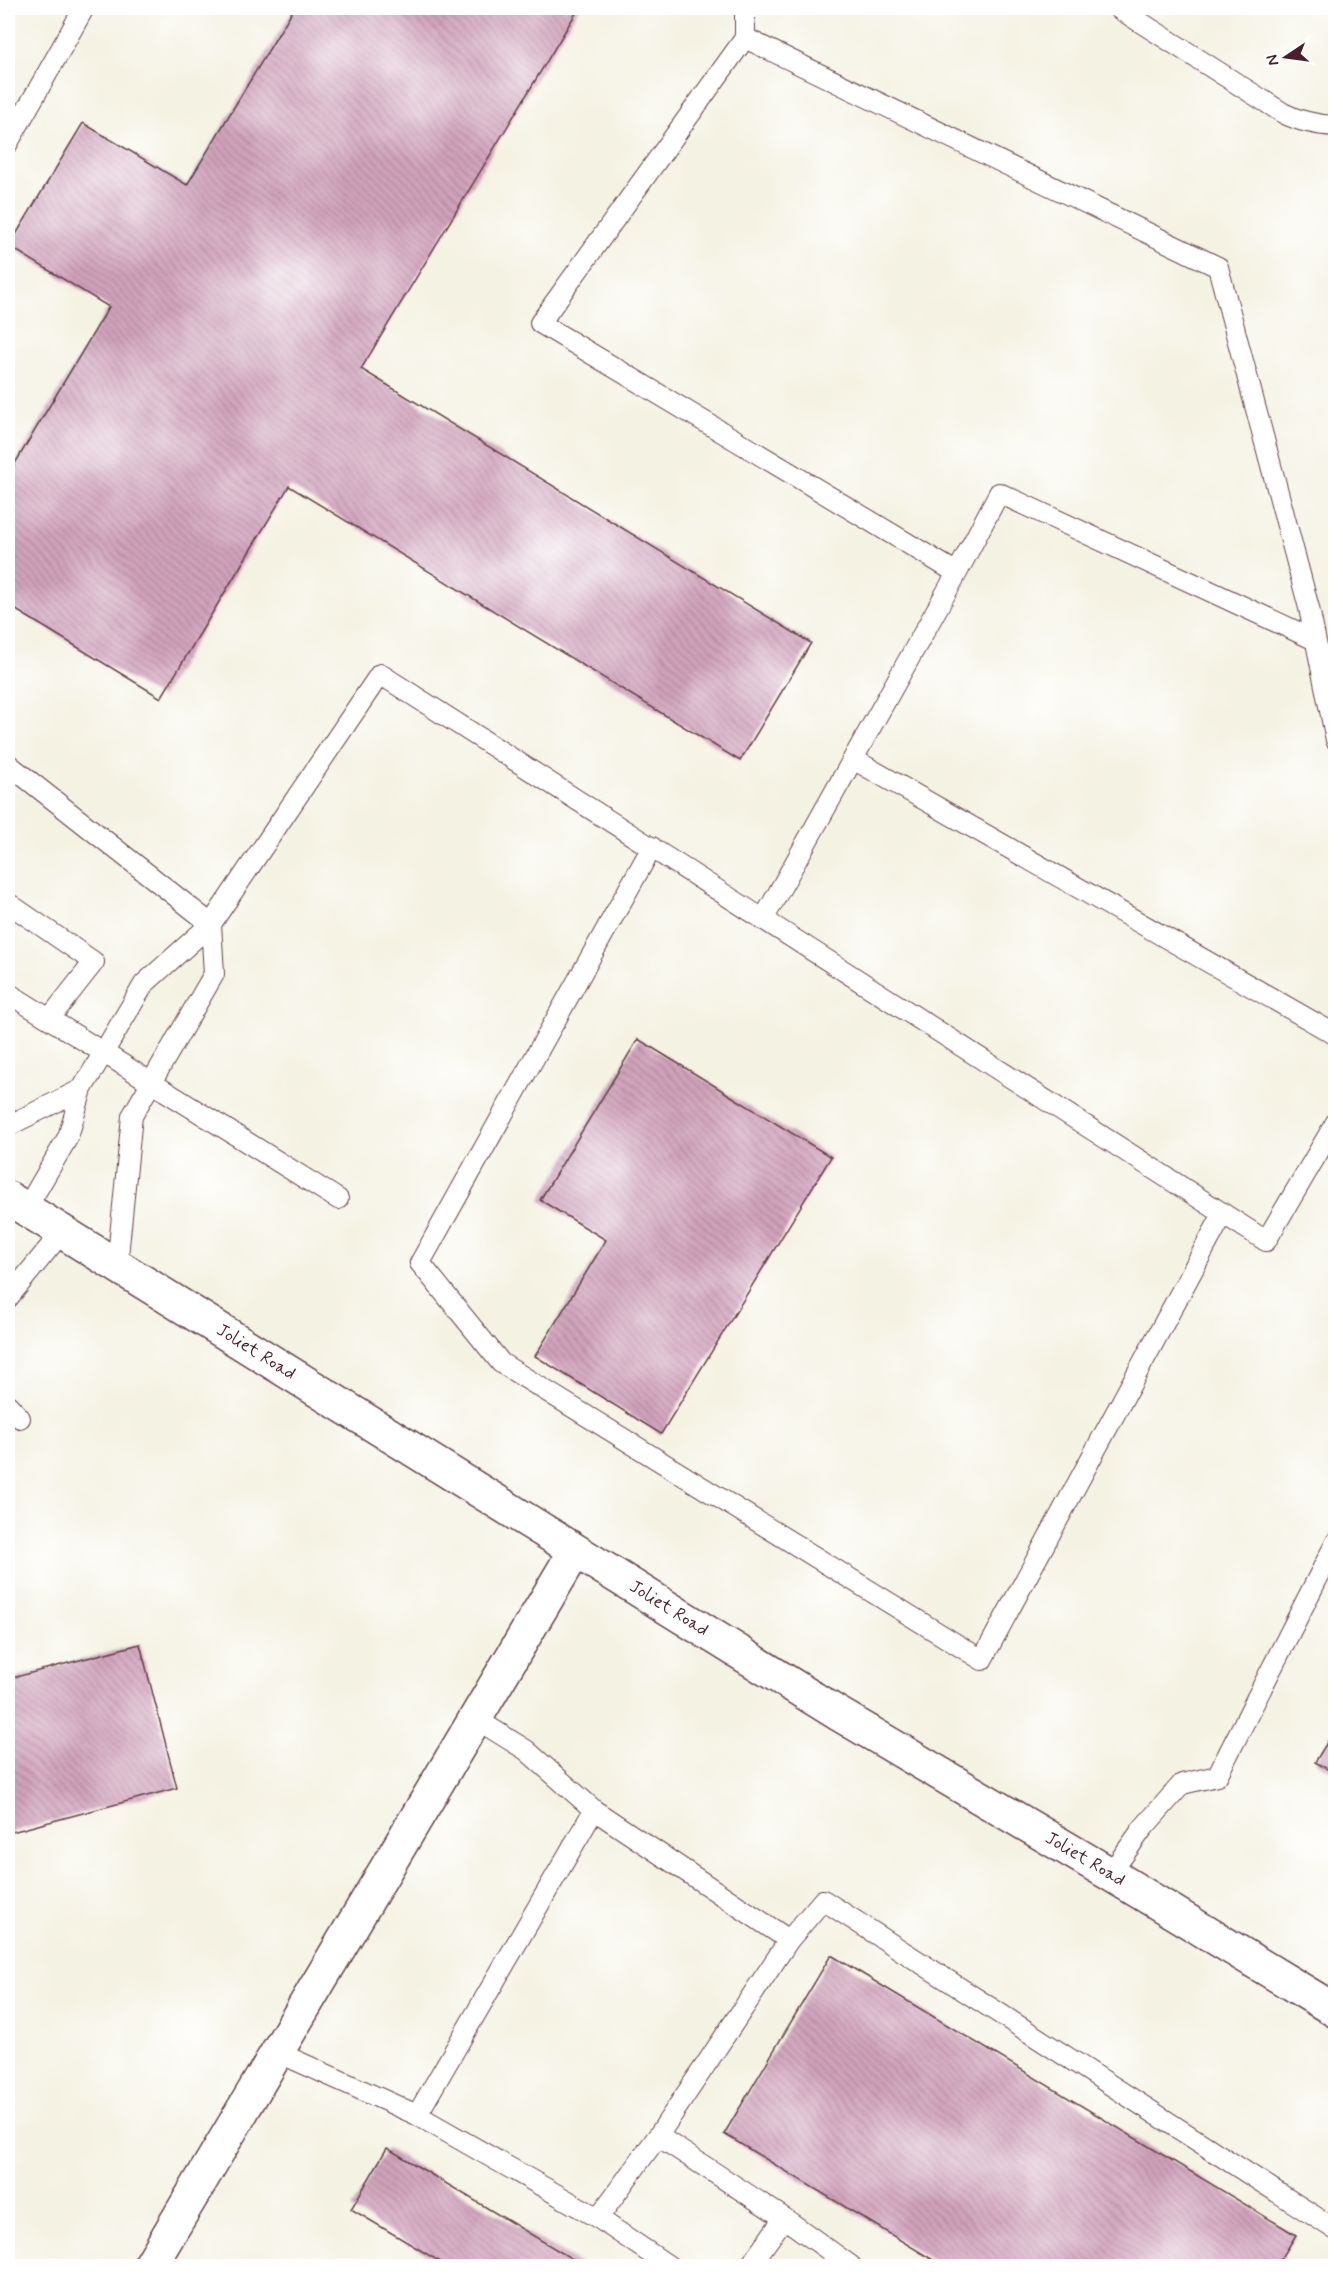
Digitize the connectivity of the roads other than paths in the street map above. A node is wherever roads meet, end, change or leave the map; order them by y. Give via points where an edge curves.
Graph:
1 (84, 8) edge
2 (745, 8) edge
3 (1118, 8) edge
4 (745, 38) junction
5 (1335, 126) edge
6 (8, 143) edge
7 (957, 573) junction
8 (1315, 640) junction
9 (1335, 740) edge
10 (853, 759) junction
11 (8, 764) edge
12 (652, 847) junction
13 (8, 903) edge
14 (763, 920) junction
15 (211, 924) junction
16 (8, 993) edge
17 (50, 1018) junction
18 (1335, 1035) edge
19 (104, 1052) junction
20 (151, 1083) junction
21 (82, 1089) junction
22 (1335, 1122) edge
23 (8, 1126) edge
24 (338, 1199) dead end
25 (17, 1204) edge
26 (1223, 1214) junction
27 (62, 1232) junction
28 (117, 1266) junction
29 (8, 1298) edge
30 (1335, 1542) edge
31 (575, 1551) junction
32 (476, 1719) junction
33 (594, 1810) junction
34 (1110, 1874) junction
35 (789, 1940) junction
36 (1335, 2011) edge
37 (277, 2052) junction
38 (417, 2115) junction
39 (658, 2136) junction
40 (598, 2218) junction
41 (784, 2218) junction
42 (1335, 2230) edge
43 (150, 2266) edge
44 (669, 2266) edge
45 (750, 2266) edge
46 (851, 2266) edge

1 - 6 lane
2 - 4 lane
3 - 5 lane via 1295,120
4 - 7 lane via 540,322
4 - 8 lane via 1218,267
7 - 8 lane via 999,493
7 - 10 lane
8 - 9 lane
10 - 14 lane
10 - 18 lane
11 - 15 lane
12 - 14 lane
12 - 15 lane via 380,674
12 - 26 lane via 420,1263 501,1364 982,1660
13 - 17 lane via 94,962
14 - 26 lane
15 - 19 lane via 144,984
15 - 20 lane via 214,974
16 - 17 lane
17 - 19 lane
19 - 20 lane
19 - 21 lane
20 - 24 lane
20 - 28 lane via 132,1116
21 - 23 lane
21 - 25 lane via 68,1137
22 - 26 lane via 1266,1241
25 - 27 main road, Joliet Road
27 - 28 main road, Joliet Road
27 - 29 lane
28 - 31 main road, Joliet Road
30 - 34 lane via 1217,1776 1182,1784
31 - 32 main road
31 - 34 main road, Joliet Road via 837,1713
32 - 33 lane via 526,1750
32 - 37 main road
33 - 35 lane
33 - 38 lane
34 - 36 main road, Joliet Road
35 - 39 lane
35 - 42 lane via 823,1900
37 - 38 lane
37 - 43 main road
38 - 40 lane
39 - 40 lane
39 - 41 lane
40 - 44 lane
41 - 45 lane
41 - 46 lane

